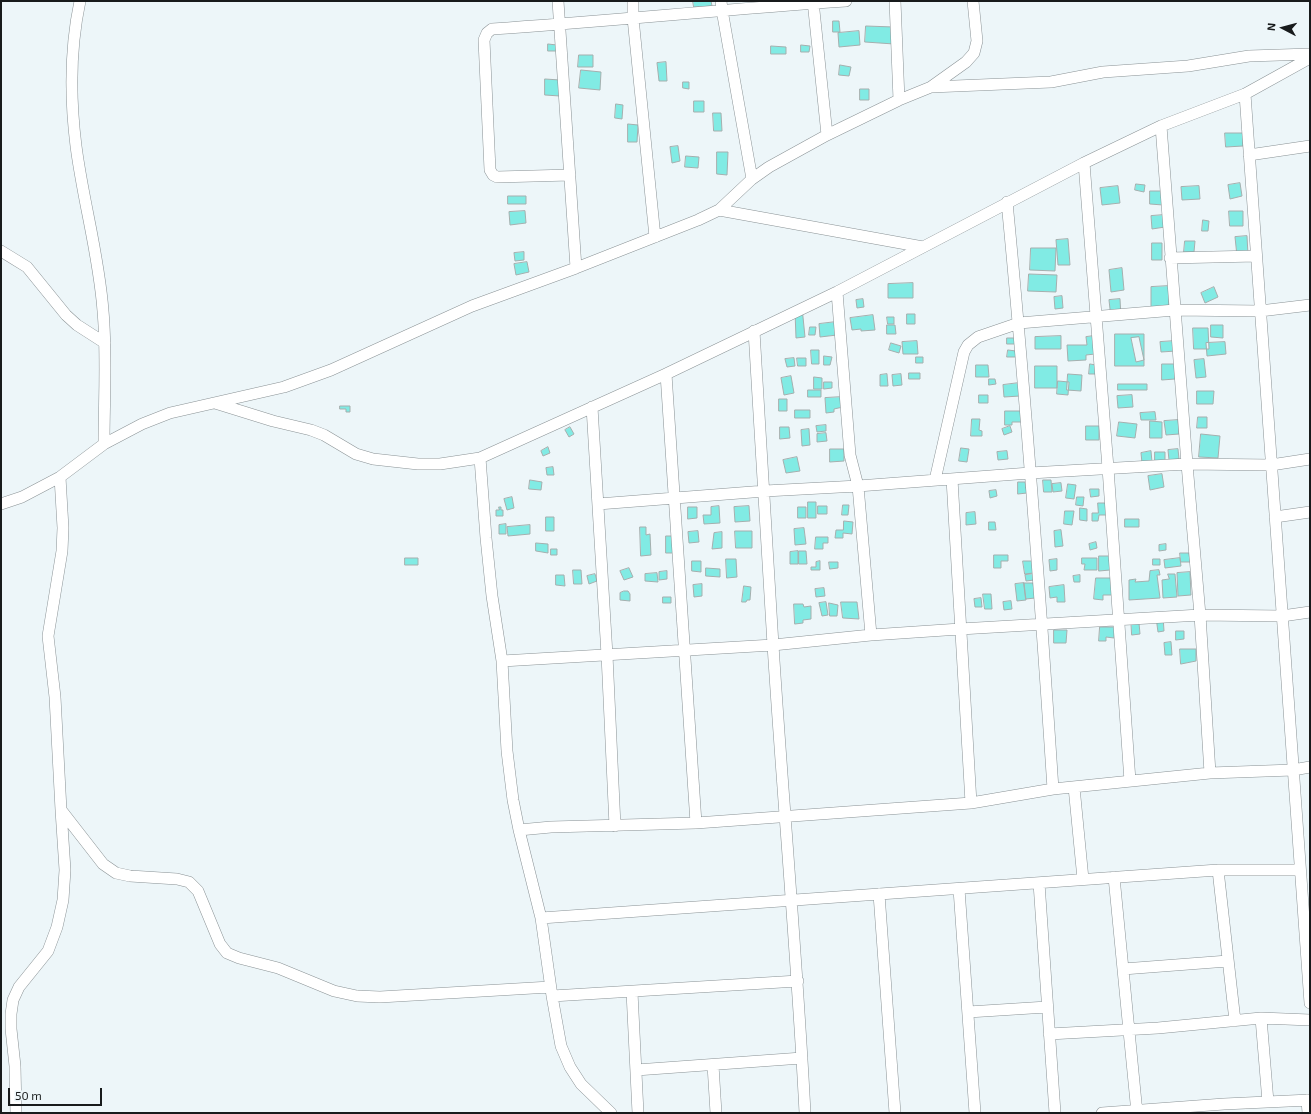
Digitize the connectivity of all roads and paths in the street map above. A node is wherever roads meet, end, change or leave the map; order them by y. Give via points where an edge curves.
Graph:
1 (80, 1) edge
2 (558, 1) edge
3 (633, 1) edge
4 (846, 1) edge
5 (895, 1) edge
6 (973, 1) edge
7 (813, 2) edge
8 (721, 6) edge
9 (633, 18) junction
10 (560, 25) junction
11 (1310, 54) edge
12 (1310, 58) edge
13 (931, 87) junction
14 (1245, 94) junction
15 (899, 100) junction
16 (1160, 126) junction
17 (827, 135) junction
18 (1310, 146) edge
19 (1249, 155) junction
20 (1084, 163) junction
21 (570, 175) junction
22 (752, 179) junction
23 (1007, 202) junction
24 (719, 210) junction
25 (655, 237) junction
26 (923, 247) junction
27 (1, 251) edge
28 (1256, 256) junction
29 (1170, 258) junction
30 (576, 268) junction
31 (837, 292) junction
32 (1310, 305) edge
33 (1175, 310) junction
34 (1260, 311) junction
35 (1097, 317) junction
36 (1019, 323) junction
37 (754, 331) junction
38 (105, 343) junction
39 (666, 374) junction
40 (215, 403) junction
41 (592, 407) junction
42 (104, 444) junction
43 (480, 458) junction
44 (1310, 458) edge
45 (1187, 464) junction
46 (1271, 465) junction
47 (1108, 468) junction
48 (1030, 473) junction
49 (60, 477) junction
50 (952, 479) junction
51 (935, 480) junction
52 (858, 486) junction
53 (765, 491) junction
54 (674, 498) junction
55 (1, 504) edge
56 (598, 504) junction
57 (1310, 512) edge
58 (1275, 517) junction
59 (1310, 612) edge
60 (1200, 615) junction
61 (1282, 616) junction
62 (1119, 620) junction
63 (1042, 624) junction
64 (960, 629) junction
65 (871, 635) junction
66 (773, 645) junction
67 (685, 650) junction
68 (607, 655) junction
69 (502, 661) junction
70 (1310, 767) edge
71 (1293, 770) junction
72 (1210, 773) junction
73 (1130, 781) junction
74 (1074, 787) junction
75 (1053, 789) junction
76 (971, 803) junction
77 (61, 810) junction
78 (786, 817) junction
79 (696, 823) junction
80 (615, 826) junction
81 (519, 830) junction
82 (1218, 870) junction
83 (1300, 870) junction
84 (1114, 877) junction
85 (1084, 879) junction
86 (1039, 883) junction
87 (959, 889) junction
88 (879, 894) junction
89 (791, 900) junction
90 (541, 918) junction
91 (1228, 961) junction
92 (1123, 969) junction
93 (798, 981) junction
94 (551, 992) junction
95 (632, 992) junction
96 (1310, 1003) edge
97 (1047, 1007) junction
98 (968, 1012) junction
99 (1261, 1018) junction
100 (1235, 1020) junction
101 (1310, 1020) edge
102 (1130, 1030) junction
103 (1049, 1034) junction
104 (802, 1058) junction
105 (712, 1065) junction
106 (636, 1070) junction
107 (1308, 1100) edge
108 (1268, 1102) junction
109 (1224, 1109) edge
110 (1137, 1112) edge
111 (16, 1113) edge
112 (611, 1113) edge
113 (638, 1113) edge
114 (716, 1113) edge
115 (805, 1113) edge
116 (895, 1113) edge
117 (975, 1113) edge
118 (1055, 1113) edge
119 (1102, 1113) edge
120 (1308, 1113) edge

1 - 38 street via 72,62 72,107 76,147 98,273
2 - 10 street
3 - 9 street
4 - 7 street
5 - 15 street
6 - 13 street via 976,41 974,53 966,62
7 - 8 street
7 - 17 street
8 - 9 street
8 - 22 street
9 - 10 street
9 - 25 street
10 - 21 street
10 - 21 street via 492,29 487,33 484,40 490,170 498,177
11 - 13 street via 1249,56 1188,66 1103,72 1051,82
12 - 14 street
13 - 15 street
14 - 16 street
14 - 19 street
15 - 17 street
16 - 20 street
16 - 29 street
17 - 22 street
18 - 19 street
19 - 28 street
20 - 23 street
20 - 35 street
21 - 30 street
22 - 24 street
23 - 26 street
23 - 36 street
24 - 25 street
24 - 26 street
25 - 30 street
26 - 31 street
27 - 38 street via 27,267 66,315
28 - 29 street
28 - 34 street
29 - 33 street
30 - 40 street via 472,306 332,370 284,387
31 - 37 street
31 - 52 street via 850,455
32 - 34 street
33 - 34 street
33 - 35 street
33 - 45 street
34 - 46 street
35 - 36 street
35 - 47 street
36 - 48 street
36 - 51 street via 978,336 964,352
37 - 39 street
37 - 53 street
38 - 42 street
39 - 41 street
39 - 54 street
40 - 42 street via 170,413
40 - 43 street via 311,430 356,454 373,459 440,464
41 - 43 street
41 - 56 street
42 - 49 street
43 - 69 street via 492,596
44 - 46 street
45 - 46 street
45 - 47 street
45 - 60 street
46 - 58 street
47 - 48 street
47 - 62 street
48 - 50 street
48 - 63 street
49 - 55 street via 22,497
49 - 77 street via 62,551 48,636 55,697
50 - 51 street
50 - 64 street
51 - 52 street
52 - 53 street
52 - 65 street
53 - 54 street
53 - 66 street
54 - 56 street
54 - 67 street
56 - 68 street
57 - 58 street
58 - 61 street
59 - 61 street
60 - 61 street
60 - 62 street
60 - 72 street
61 - 71 street
62 - 63 street
62 - 73 street
63 - 64 street
63 - 75 street
64 - 65 street
64 - 76 street
65 - 66 street
66 - 67 street
66 - 78 street
67 - 68 street
67 - 79 street
68 - 69 street
68 - 80 street
69 - 81 street via 507,751
70 - 71 street
71 - 72 street
71 - 83 street
72 - 73 street
73 - 74 street
74 - 75 street
74 - 85 street
75 - 76 street
76 - 78 street
77 - 94 street via 103,864 116,873 189,882 198,891 220,944 227,953 239,958 278,968 334,991 357,996
77 - 111 street via 65,870 63,900 57,927 48,951 19,987 13,1000 11,1014
78 - 79 street
78 - 89 street
79 - 80 street
80 - 81 street
81 - 90 street
82 - 83 street
82 - 84 street
82 - 91 street
83 - 96 street
84 - 85 street
84 - 92 street
85 - 86 street
86 - 87 street
86 - 97 street
87 - 88 street
87 - 98 street
88 - 89 street
88 - 116 street
89 - 90 street
89 - 93 street
90 - 94 street
91 - 92 street
91 - 100 street
92 - 102 street
93 - 95 street
93 - 104 street
94 - 95 street
94 - 112 street via 562,1046 570,1067 581,1084
95 - 106 street
97 - 98 street
97 - 103 street
98 - 117 street
99 - 100 street
99 - 101 street
99 - 108 street
100 - 102 street
102 - 103 street
102 - 110 street
103 - 118 street
104 - 105 street
104 - 115 street
105 - 106 street
105 - 114 street
106 - 113 street
107 - 108 street
107 - 120 street
108 - 109 street
109 - 110 street
110 - 119 street

